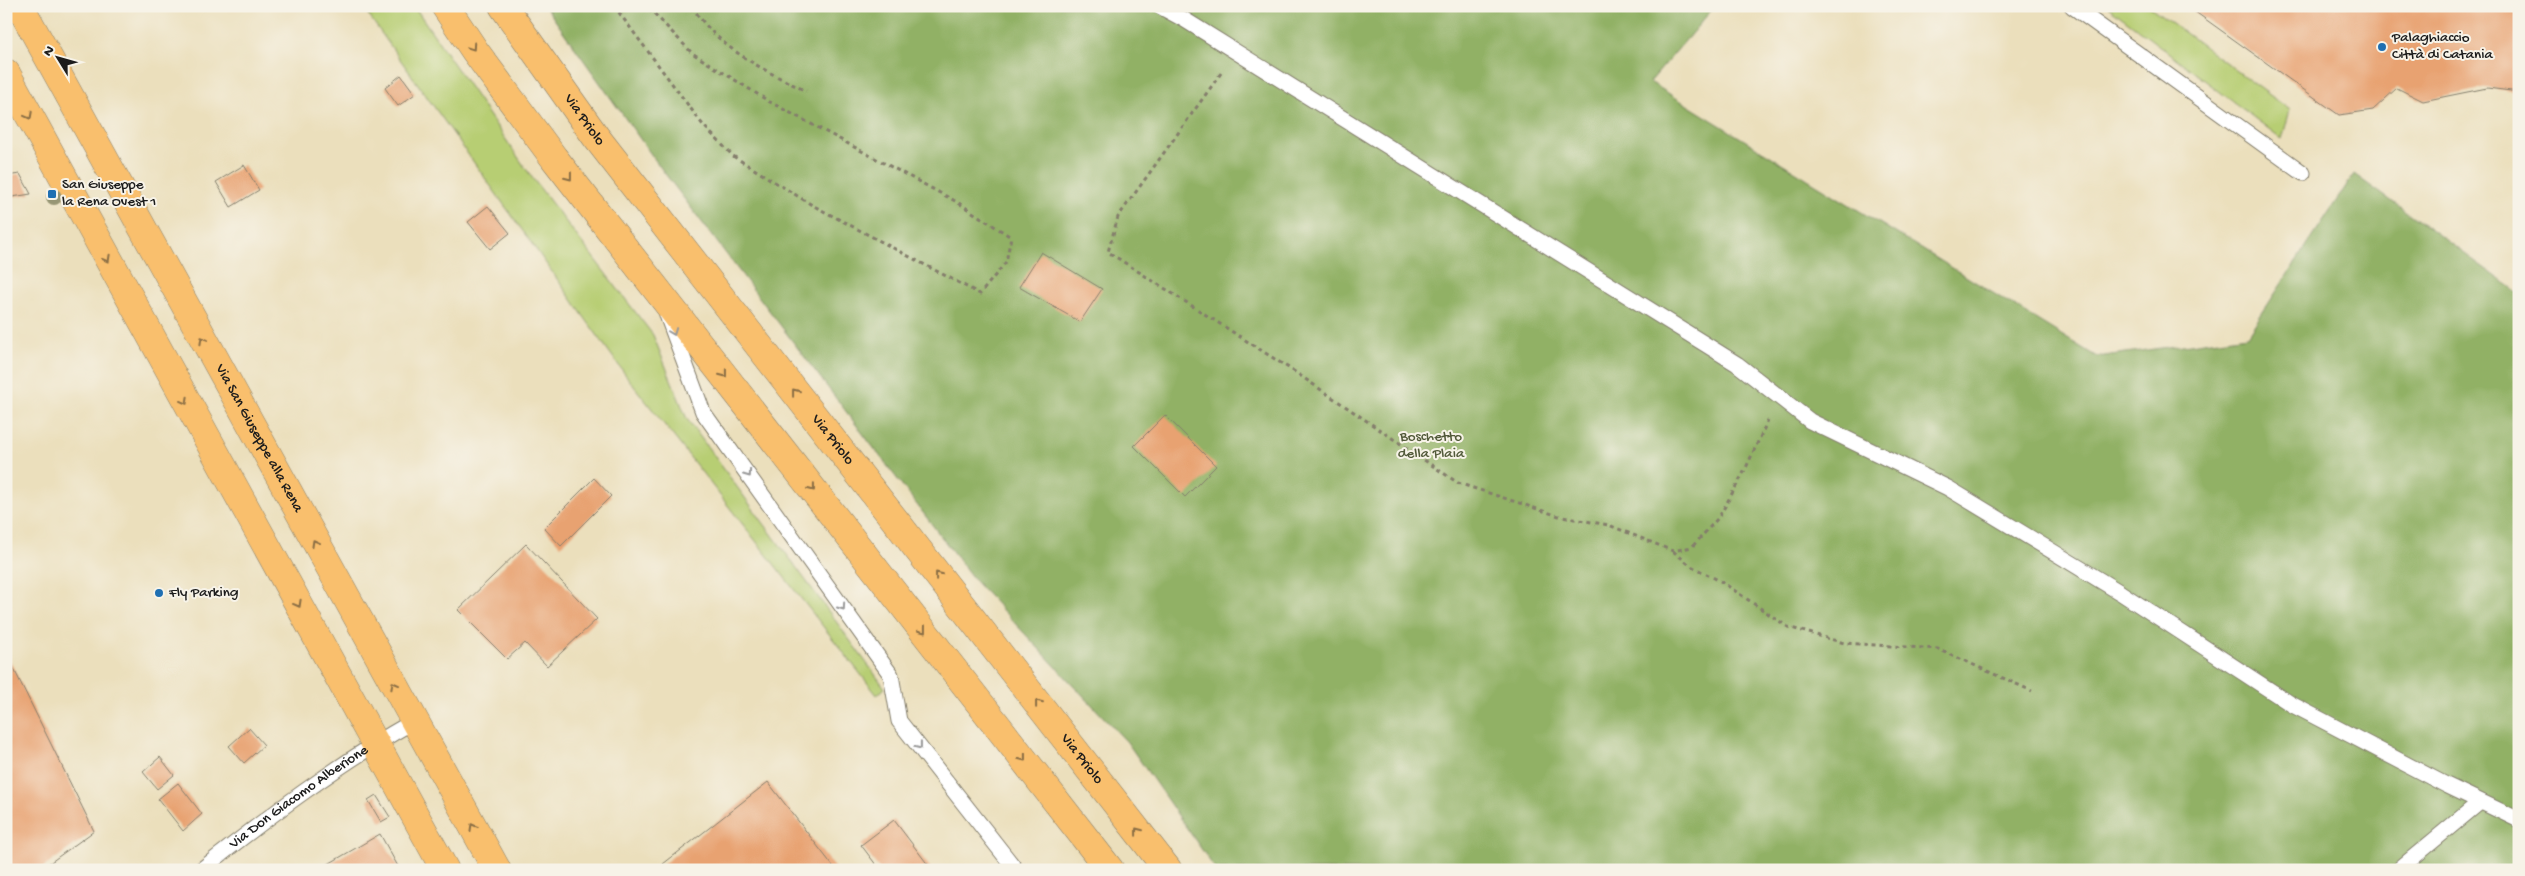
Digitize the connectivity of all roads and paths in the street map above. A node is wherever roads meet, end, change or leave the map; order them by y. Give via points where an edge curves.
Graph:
1 (20, 6) edge
2 (445, 6) edge
3 (502, 6) edge
4 (614, 6) edge
5 (647, 6) edge
6 (692, 6) edge
7 (1159, 6) edge
8 (2072, 6) edge
9 (1236, 52) junction
10 (6, 73) edge
11 (806, 91) dead end
12 (2303, 173) dead end
13 (656, 286) junction
14 (1778, 397) junction
15 (1673, 551) junction
16 (2032, 691) dead end
17 (414, 721) junction
18 (375, 743) junction
19 (2480, 802) junction
20 (2519, 820) edge
21 (201, 870) edge
22 (445, 870) edge
23 (496, 870) edge
24 (1016, 870) edge
25 (1110, 870) edge
26 (1168, 870) edge
27 (2398, 870) edge

17 -> 1 main road, Via San Giuseppe alla Rena
2 -> 13 main road via 474,51 554,158
26 -> 3 main road, Via Priolo via 596,137
4 - 5 path via 703,125 733,156 812,206 980,294 1006,262 1011,238 957,202 770,102 692,53
6 - 11 path via 716,37 759,67
7 - 9 lane
8 - 12 lane
9 - 14 lane via 1737,364
9 - 15 path via 1118,217 1108,252 1295,372 1458,483 1562,517 1609,525
10 -> 18 main road
13 -> 24 lane via 703,412 891,676 899,720
13 -> 25 main road
14 - 15 path via 1745,470 1719,517 1692,547
14 - 19 lane via 1810,421 1948,488 2121,593 2291,704
15 - 16 path via 1691,566 1722,582 1788,627 1844,642 1938,649
17 - 18 lane, Via Don Giacomo Alberione
23 -> 17 main road, Via San Giuseppe alla Rena
18 - 21 lane, Via Don Giacomo Alberione via 269,816
18 - 22 main road
19 - 20 lane
19 - 27 lane

